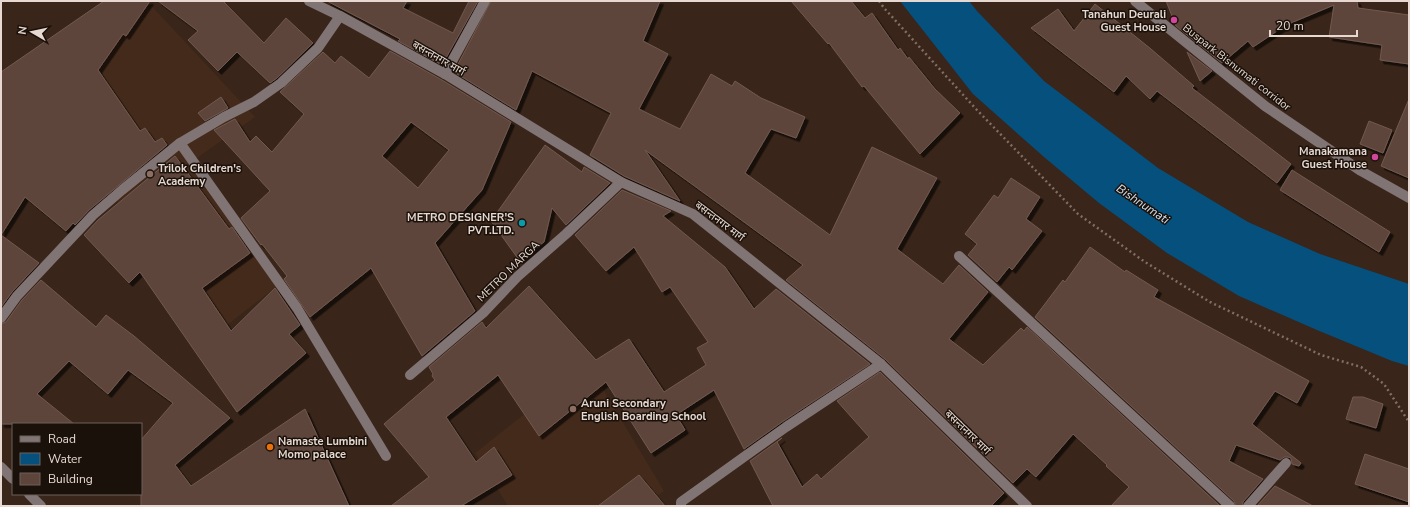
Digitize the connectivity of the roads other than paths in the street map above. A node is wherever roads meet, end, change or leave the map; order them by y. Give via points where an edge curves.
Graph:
1 (309, 1) edge
2 (484, 1) edge
3 (1135, 1) edge
4 (340, 16) junction
5 (444, 74) junction
6 (180, 144) junction
7 (621, 182) junction
8 (1409, 198) edge
9 (959, 256) dead end
10 (1, 318) edge
11 (882, 364) junction
12 (410, 375) dead end
13 (386, 456) dead end
14 (1286, 463) dead end
15 (1, 467) edge
16 (12, 478) edge
17 (30, 495) edge
18 (41, 506) edge
19 (681, 506) edge
20 (1027, 506) edge
21 (1230, 506) edge
22 (1248, 506) edge

1 - 4 street, बसन्तनगर मार्ग
2 - 5 street
3 - 8 street, Buspark Bisnumati corridor via 1265,106 1361,171
4 - 5 street, बसन्तनगर मार्ग
4 - 6 street via 318,48 281,83 254,102
5 - 7 street, बसन्तनगर मार्ग
6 - 10 street via 93,215 17,296
6 - 13 street via 293,302
7 - 11 street, बसन्तनगर मार्ग via 693,214
7 - 12 street, METRO MARGA via 517,277 482,313
9 - 21 street
11 - 19 street via 786,427 681,502
11 - 20 street, बसन्तनगर मार्ग
14 - 22 street
15 - 16 street
17 - 18 street

